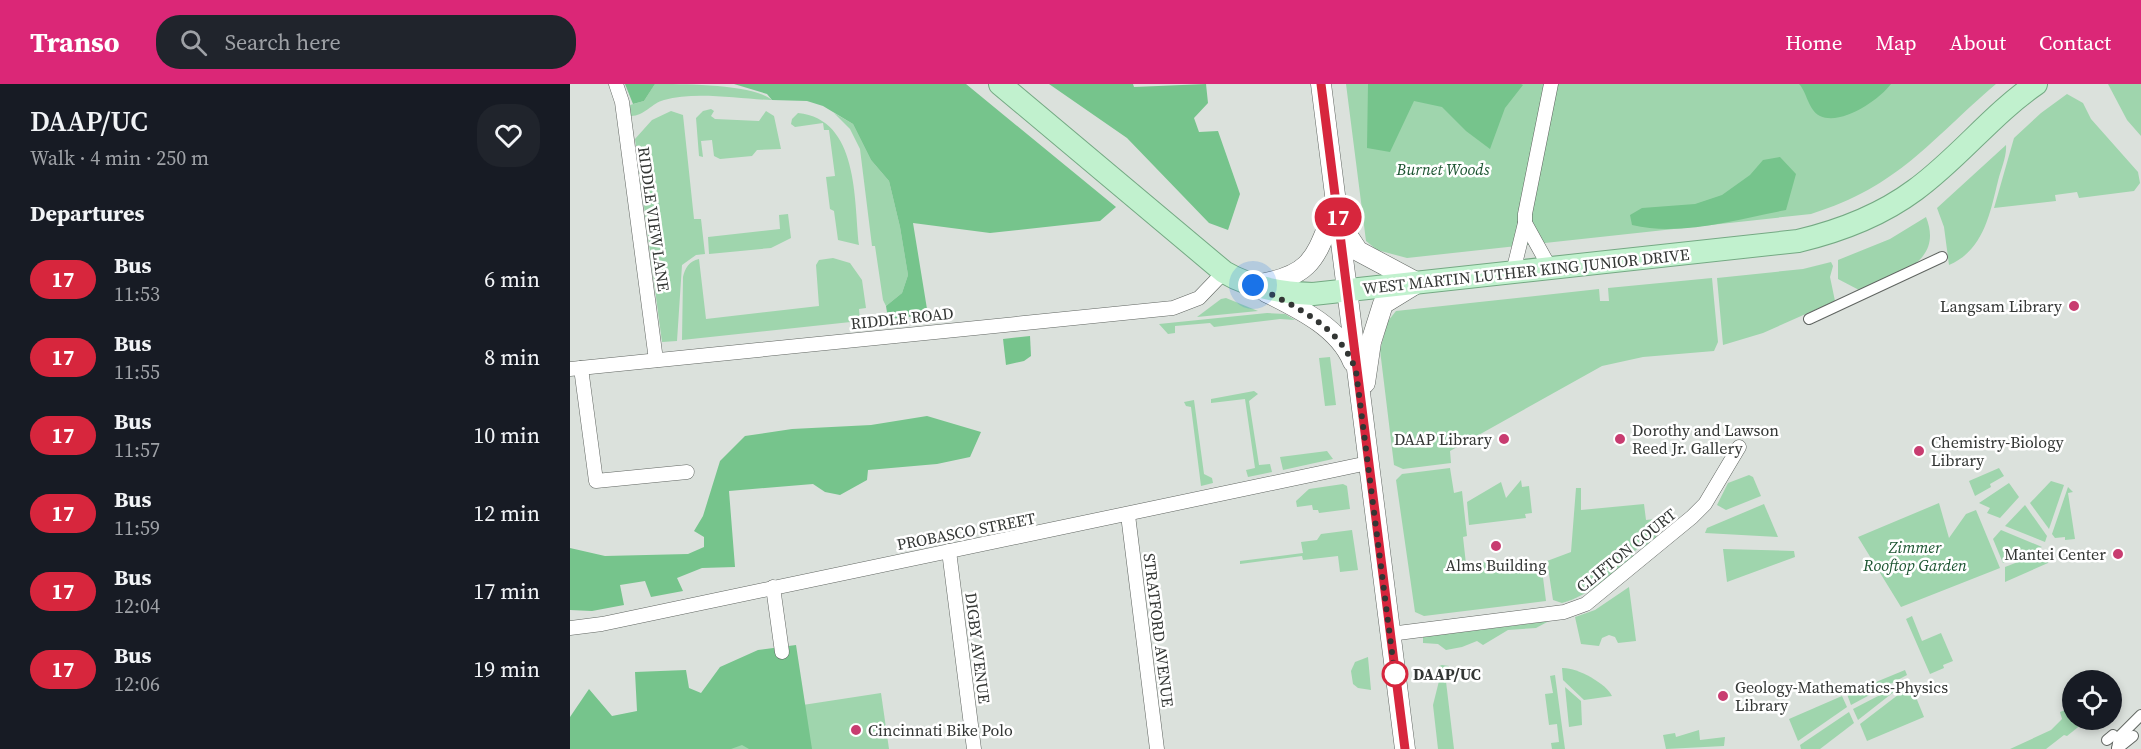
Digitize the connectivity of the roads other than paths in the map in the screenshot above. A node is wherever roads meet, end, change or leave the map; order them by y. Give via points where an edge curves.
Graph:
1 (616, 84) edge
2 (1000, 84) edge
3 (1321, 84) edge
4 (1551, 84) edge
5 (2036, 84) edge
6 (1336, 204) junction
7 (1526, 223) junction
8 (1942, 257) dead end
9 (1550, 268) junction
10 (1224, 272) junction
11 (1513, 272) junction
12 (1418, 283) junction
13 (1253, 285) junction
14 (1348, 291) junction
15 (1809, 319) dead end
16 (656, 360) junction
17 (576, 369) edge
18 (1356, 371) junction
19 (1363, 424) junction
20 (1739, 447) dead end
21 (1368, 463) junction
22 (687, 472) dead end
23 (1128, 515) junction
24 (949, 551) junction
25 (773, 587) junction
26 (570, 628) edge
27 (1390, 634) junction
28 (782, 652) dead end
29 (2141, 715) edge
30 (2133, 736) dead end
31 (974, 749) edge
32 (1157, 749) edge
33 (1406, 749) edge
34 (2117, 749) edge

1 - 16 street, RIDDLE VIEW LANE via 622,102
2 - 10 main road, WEST MARTIN LUTHER KING JUNIOR DRIVE
3 - 6 main road
4 - 7 street
5 - 9 main road, WEST MARTIN LUTHER KING JUNIOR DRIVE via 1917,189 1869,218 1826,235
6 - 12 main road via 1344,233 1358,251
6 - 13 main road via 1313,262 1288,276
6 - 14 main road
7 - 9 street
7 - 11 street
8 - 15 street
9 - 11 main road, WEST MARTIN LUTHER KING JUNIOR DRIVE
10 - 13 main road, WEST MARTIN LUTHER KING JUNIOR DRIVE
10 - 16 street, RIDDLE ROAD via 1199,298 1173,308
11 - 12 main road, WEST MARTIN LUTHER KING JUNIOR DRIVE
12 - 14 main road, WEST MARTIN LUTHER KING JUNIOR DRIVE
12 - 19 main road via 1388,299 1379,314 1371,342
13 - 14 main road, WEST MARTIN LUTHER KING JUNIOR DRIVE via 1296,294
13 - 18 main road via 1331,332 1347,349
14 - 18 main road
16 - 17 street, RIDDLE ROAD
17 - 22 street via 596,481
18 - 19 main road
19 - 21 main road
20 - 27 street, CLIFTON COURT via 1705,504 1586,604 1564,612
21 - 23 street, PROBASCO STREET
21 - 27 main road
23 - 24 street, PROBASCO STREET
23 - 32 street, STRATFORD AVENUE
24 - 25 street, PROBASCO STREET
24 - 31 street, DIGBY AVENUE
25 - 26 street, PROBASCO STREET
25 - 28 street
27 - 33 main road
29 - 34 street via 2112,736
30 - 34 street

